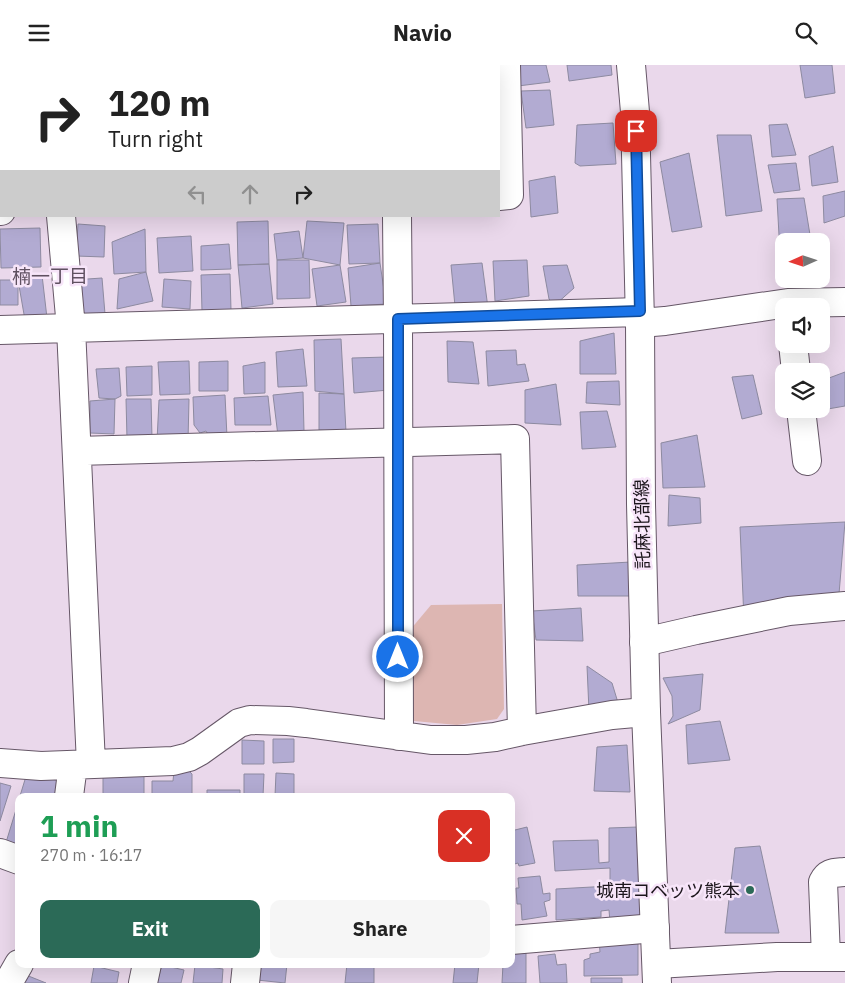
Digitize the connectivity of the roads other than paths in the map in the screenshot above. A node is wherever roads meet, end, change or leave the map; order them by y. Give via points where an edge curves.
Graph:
1 (506, 65) edge
2 (631, 65) edge
3 (500, 196) edge
4 (61, 217) edge
5 (397, 217) edge
6 (845, 302) edge
7 (830, 303) edge
8 (775, 307) edge
9 (640, 317) junction
10 (398, 319) junction
11 (72, 328) junction
12 (0, 331) edge
13 (802, 418) edge
14 (398, 442) junction
15 (77, 451) junction
16 (807, 461) dead end
17 (845, 606) edge
18 (644, 642) junction
19 (646, 713) junction
20 (522, 731) junction
21 (399, 736) junction
22 (0, 763) edge
23 (82, 764) junction
24 (70, 793) edge
25 (0, 853) edge
26 (15, 859) edge
27 (845, 872) edge
28 (655, 928) junction
29 (515, 940) edge
30 (835, 957) edge
31 (17, 968) edge
32 (146, 968) edge
33 (247, 968) edge
34 (657, 974) edge
35 (8, 983) edge
36 (143, 983) edge
37 (245, 983) edge

1 - 3 street via 509,195
2 - 9 street, 託麻北部線
4 - 11 street
5 - 10 street
6 - 7 street
8 - 9 street via 665,321
9 - 10 street
9 - 18 street, 託麻北部線
10 - 11 street
10 - 14 street
11 - 12 street
11 - 15 street
13 - 16 street
14 - 15 street
14 - 20 street via 515,439
14 - 21 street
15 - 23 street
17 - 18 street via 789,611
18 - 19 street, 託麻北部線
19 - 20 street via 612,715
19 - 28 street, 託麻北部線
20 - 21 street via 466,740
21 - 23 street via 288,721 250,720 239,723 189,757 173,761
22 - 23 street
23 - 24 street
25 - 26 street
27 - 30 street via 832,873 823,882
28 - 29 street
28 - 34 street, 託麻北部線
30 - 34 street via 777,957
31 - 35 street
32 - 36 street
33 - 37 street

